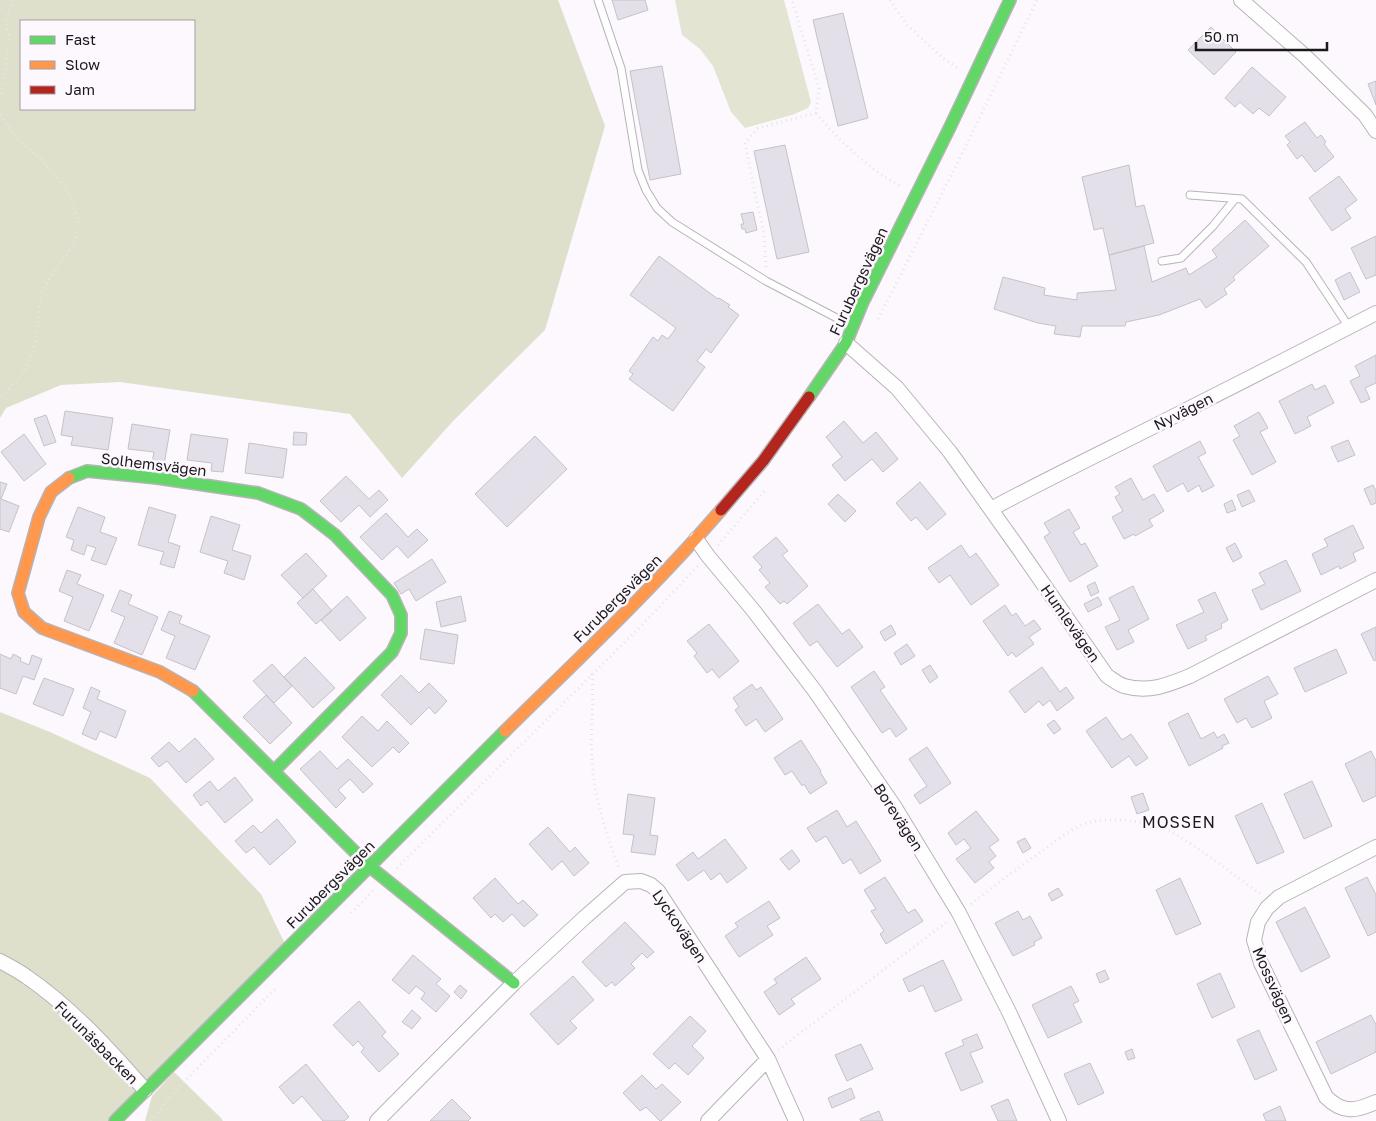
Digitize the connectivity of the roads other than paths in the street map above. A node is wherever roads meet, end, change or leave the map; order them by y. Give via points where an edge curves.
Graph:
1 (598, 0) edge
2 (1010, 0) edge
3 (1241, 0) edge
4 (1376, 131) edge
5 (1190, 195) dead end
6 (1235, 199) junction
7 (1162, 261) dead end
8 (1376, 314) edge
9 (852, 326) junction
10 (1349, 327) junction
11 (846, 343) junction
12 (991, 509) junction
13 (696, 539) junction
14 (1376, 580) edge
15 (274, 771) junction
16 (1376, 847) edge
17 (369, 866) junction
18 (0, 961) edge
19 (514, 983) junction
20 (768, 1058) junction
21 (145, 1090) junction
22 (1376, 1102) edge
23 (115, 1121) edge
24 (377, 1121) edge
25 (708, 1121) edge
26 (796, 1121) edge
27 (1059, 1121) edge

1 - 9 lane via 621,68 638,170 658,208 672,222 766,281
2 - 9 street, Furubergsvägen
3 - 4 street via 1305,56
5 - 6 lane
6 - 7 lane via 1214,226 1181,258
6 - 10 lane via 1242,199 1306,262
8 - 10 street, Nyvägen
9 - 11 street, Furubergsvägen
10 - 12 street, Nyvägen
11 - 12 street, Humlevägen via 897,388 950,452
11 - 13 street, Furubergsvägen via 790,425
12 - 14 street, Humlevägen via 1107,676 1123,686 1163,687 1190,676
13 - 17 street, Furubergsvägen
13 - 27 street, Borevägen via 815,691 894,806 959,912
15 - 15 street, Solhemsvägen via 190,688 160,672 42,628 24,612 18,593 38,517 51,492 68,478 87,471 258,493 301,509 335,535 392,595 401,615 401,633 392,652
15 - 17 street, Solhemsvägen
16 - 22 street, Mossvägen via 1279,897 1258,922 1254,940 1261,963 1326,1097 1334,1105 1346,1109 1362,1108
17 - 19 street
17 - 21 street, Furubergsvägen
18 - 21 street, Furunäsbacken via 26,976 70,1011
19 - 20 street, Lyckovägen via 625,882 641,881 658,891
19 - 24 street
20 - 25 street
20 - 26 street, Lyckovägen
21 - 23 street, Furubergsvägen

